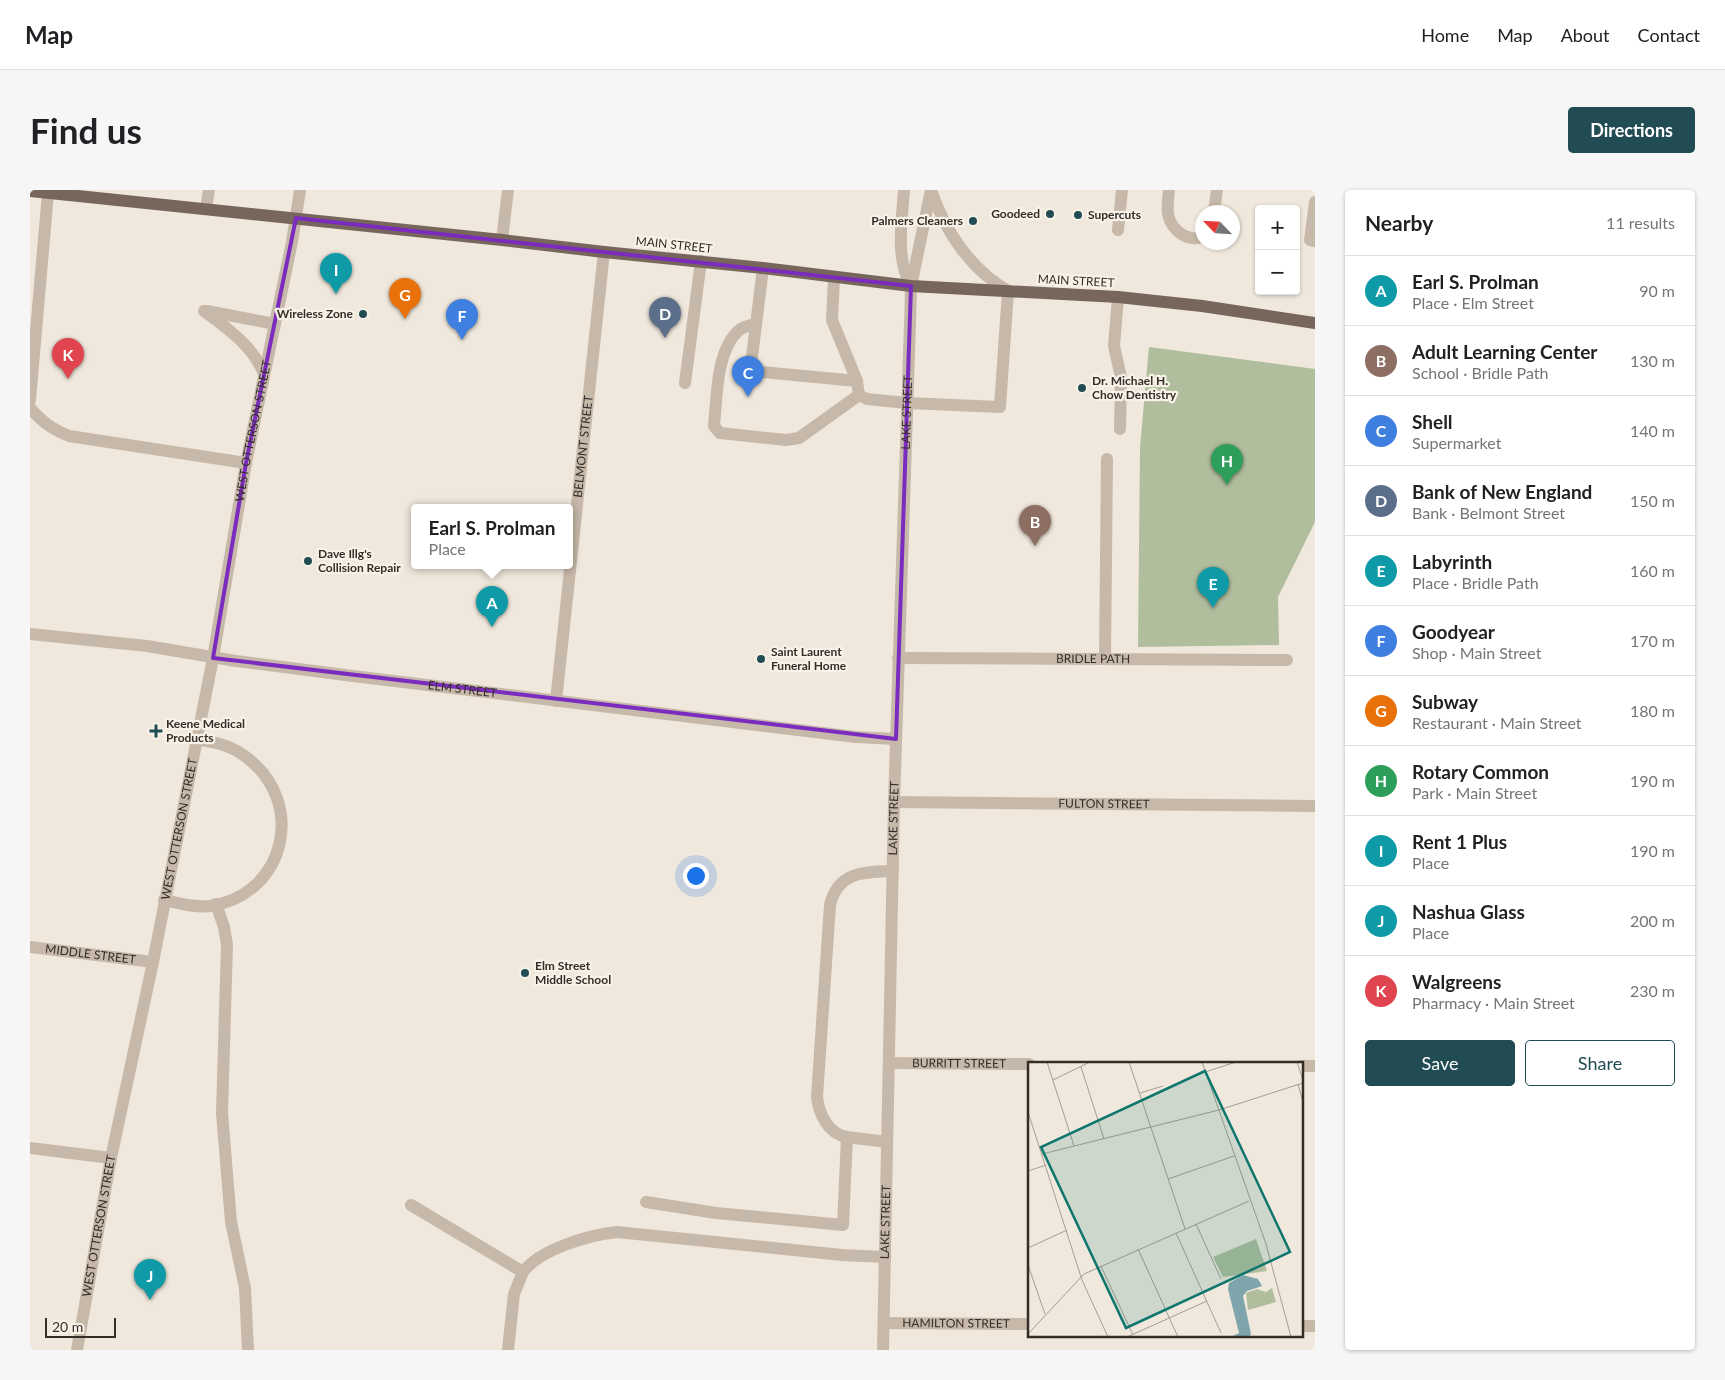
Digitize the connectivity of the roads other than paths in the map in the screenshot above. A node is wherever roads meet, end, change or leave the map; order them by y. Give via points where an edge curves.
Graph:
1 (209, 190) edge
2 (300, 190) edge
3 (508, 190) edge
4 (904, 190) edge
5 (931, 190) edge
6 (1122, 190) edge
7 (1169, 190) edge
8 (1217, 190) edge
9 (40, 192) edge
10 (1315, 202) edge
11 (1215, 205) edge
12 (206, 209) junction
13 (296, 218) junction
14 (1118, 230) dead end
15 (1195, 239) edge
16 (502, 240) junction
17 (1315, 241) edge
18 (604, 252) junction
19 (700, 261) junction
20 (763, 268) junction
21 (834, 278) junction
22 (911, 286) junction
23 (1008, 291) junction
24 (1118, 297) junction
25 (1315, 323) edge
26 (275, 324) junction
27 (756, 324) junction
28 (264, 374) junction
29 (856, 381) junction
30 (685, 383) dead end
31 (859, 395) junction
32 (30, 400) edge
33 (907, 404) junction
34 (30, 408) edge
35 (1120, 429) dead end
36 (1108, 459) dead end
37 (246, 463) junction
38 (573, 542) edge
39 (570, 569) edge
40 (30, 634) edge
41 (213, 658) junction
42 (898, 658) junction
43 (1105, 659) junction
44 (1287, 660) dead end
45 (556, 701) junction
46 (196, 738) junction
47 (896, 739) junction
48 (894, 802) junction
49 (1315, 806) edge
50 (893, 871) junction
51 (164, 900) junction
52 (216, 904) junction
53 (30, 947) edge
54 (153, 962) junction
55 (889, 1063) junction
56 (1028, 1064) edge
57 (1302, 1066) edge
58 (1315, 1066) edge
59 (847, 1138) junction
60 (887, 1142) junction
61 (30, 1148) edge
62 (111, 1158) junction
63 (646, 1202) dead end
64 (411, 1205) dead end
65 (885, 1257) junction
66 (523, 1272) junction
67 (884, 1323) junction
68 (1028, 1324) edge
69 (1302, 1326) edge
70 (1315, 1326) edge
71 (77, 1350) edge
72 (248, 1350) edge
73 (508, 1350) edge
74 (883, 1350) edge

1 - 12 street
2 - 13 street, WEST OTTERSON STREET
3 - 16 street
4 - 22 street via 901,251 905,276
5 - 22 street
5 - 23 street via 944,222 966,254 983,274
6 - 14 street
7 - 15 street via 1170,220 1188,238
8 - 11 street
9 - 12 main road, MAIN STREET
9 - 32 street
10 - 17 street via 1310,240
12 - 13 main road, MAIN STREET
13 - 16 main road, MAIN STREET
13 - 26 street, WEST OTTERSON STREET
16 - 18 main road, MAIN STREET
18 - 19 main road, MAIN STREET
18 - 38 street, BELMONT STREET
19 - 20 main road, MAIN STREET
19 - 30 street
20 - 21 main road, MAIN STREET
20 - 27 street
21 - 22 main road, MAIN STREET
21 - 29 street via 832,320
22 - 23 main road, MAIN STREET
22 - 33 street, LAKE STREET
23 - 24 main road, MAIN STREET
23 - 33 street via 1000,407
24 - 25 main road, MAIN STREET
24 - 35 street via 1114,346 1121,377
26 - 28 street, WEST OTTERSON STREET
26 - 28 street via 204,311 239,338 254,355
27 - 29 street via 751,365 754,369
27 - 31 street via 739,330 724,352 714,426 720,433 786,440 798,438
28 - 37 street, WEST OTTERSON STREET
29 - 31 street
31 - 33 street
33 - 42 street, LAKE STREET
34 - 37 street via 53,430 68,436
36 - 43 street
37 - 41 street, WEST OTTERSON STREET
39 - 45 street, BELMONT STREET
40 - 41 street, ELM STREET via 147,646
41 - 45 street, ELM STREET
41 - 46 street, WEST OTTERSON STREET
42 - 43 street, BRIDLE PATH
42 - 47 street, LAKE STREET
43 - 44 street, BRIDLE PATH
45 - 47 street, ELM STREET
46 - 51 street, WEST OTTERSON STREET
46 - 52 street via 226,746 247,757 269,781 282,813 279,847 268,870 257,884 240,896
47 - 48 street, LAKE STREET
48 - 49 street, FULTON STREET
48 - 50 street, LAKE STREET
50 - 55 street, LAKE STREET
50 - 59 street via 865,872 847,879 837,887 830,906 816,1097 831,1130
51 - 52 street via 203,906
51 - 54 street, WEST OTTERSON STREET
52 - 72 street via 226,945 222,1113 232,1226 246,1288
53 - 54 street, MIDDLE STREET
54 - 62 street, WEST OTTERSON STREET
55 - 56 street, BURRITT STREET
55 - 60 street, LAKE STREET
57 - 58 street
59 - 60 street
59 - 63 street via 843,1225 716,1213
60 - 65 street, LAKE STREET
61 - 62 street
62 - 71 street, WEST OTTERSON STREET
64 - 66 street
65 - 66 street via 617,1232 546,1252
65 - 67 street, LAKE STREET
66 - 73 street via 514,1294
67 - 68 street, HAMILTON STREET
67 - 74 street, LAKE STREET
69 - 70 street

